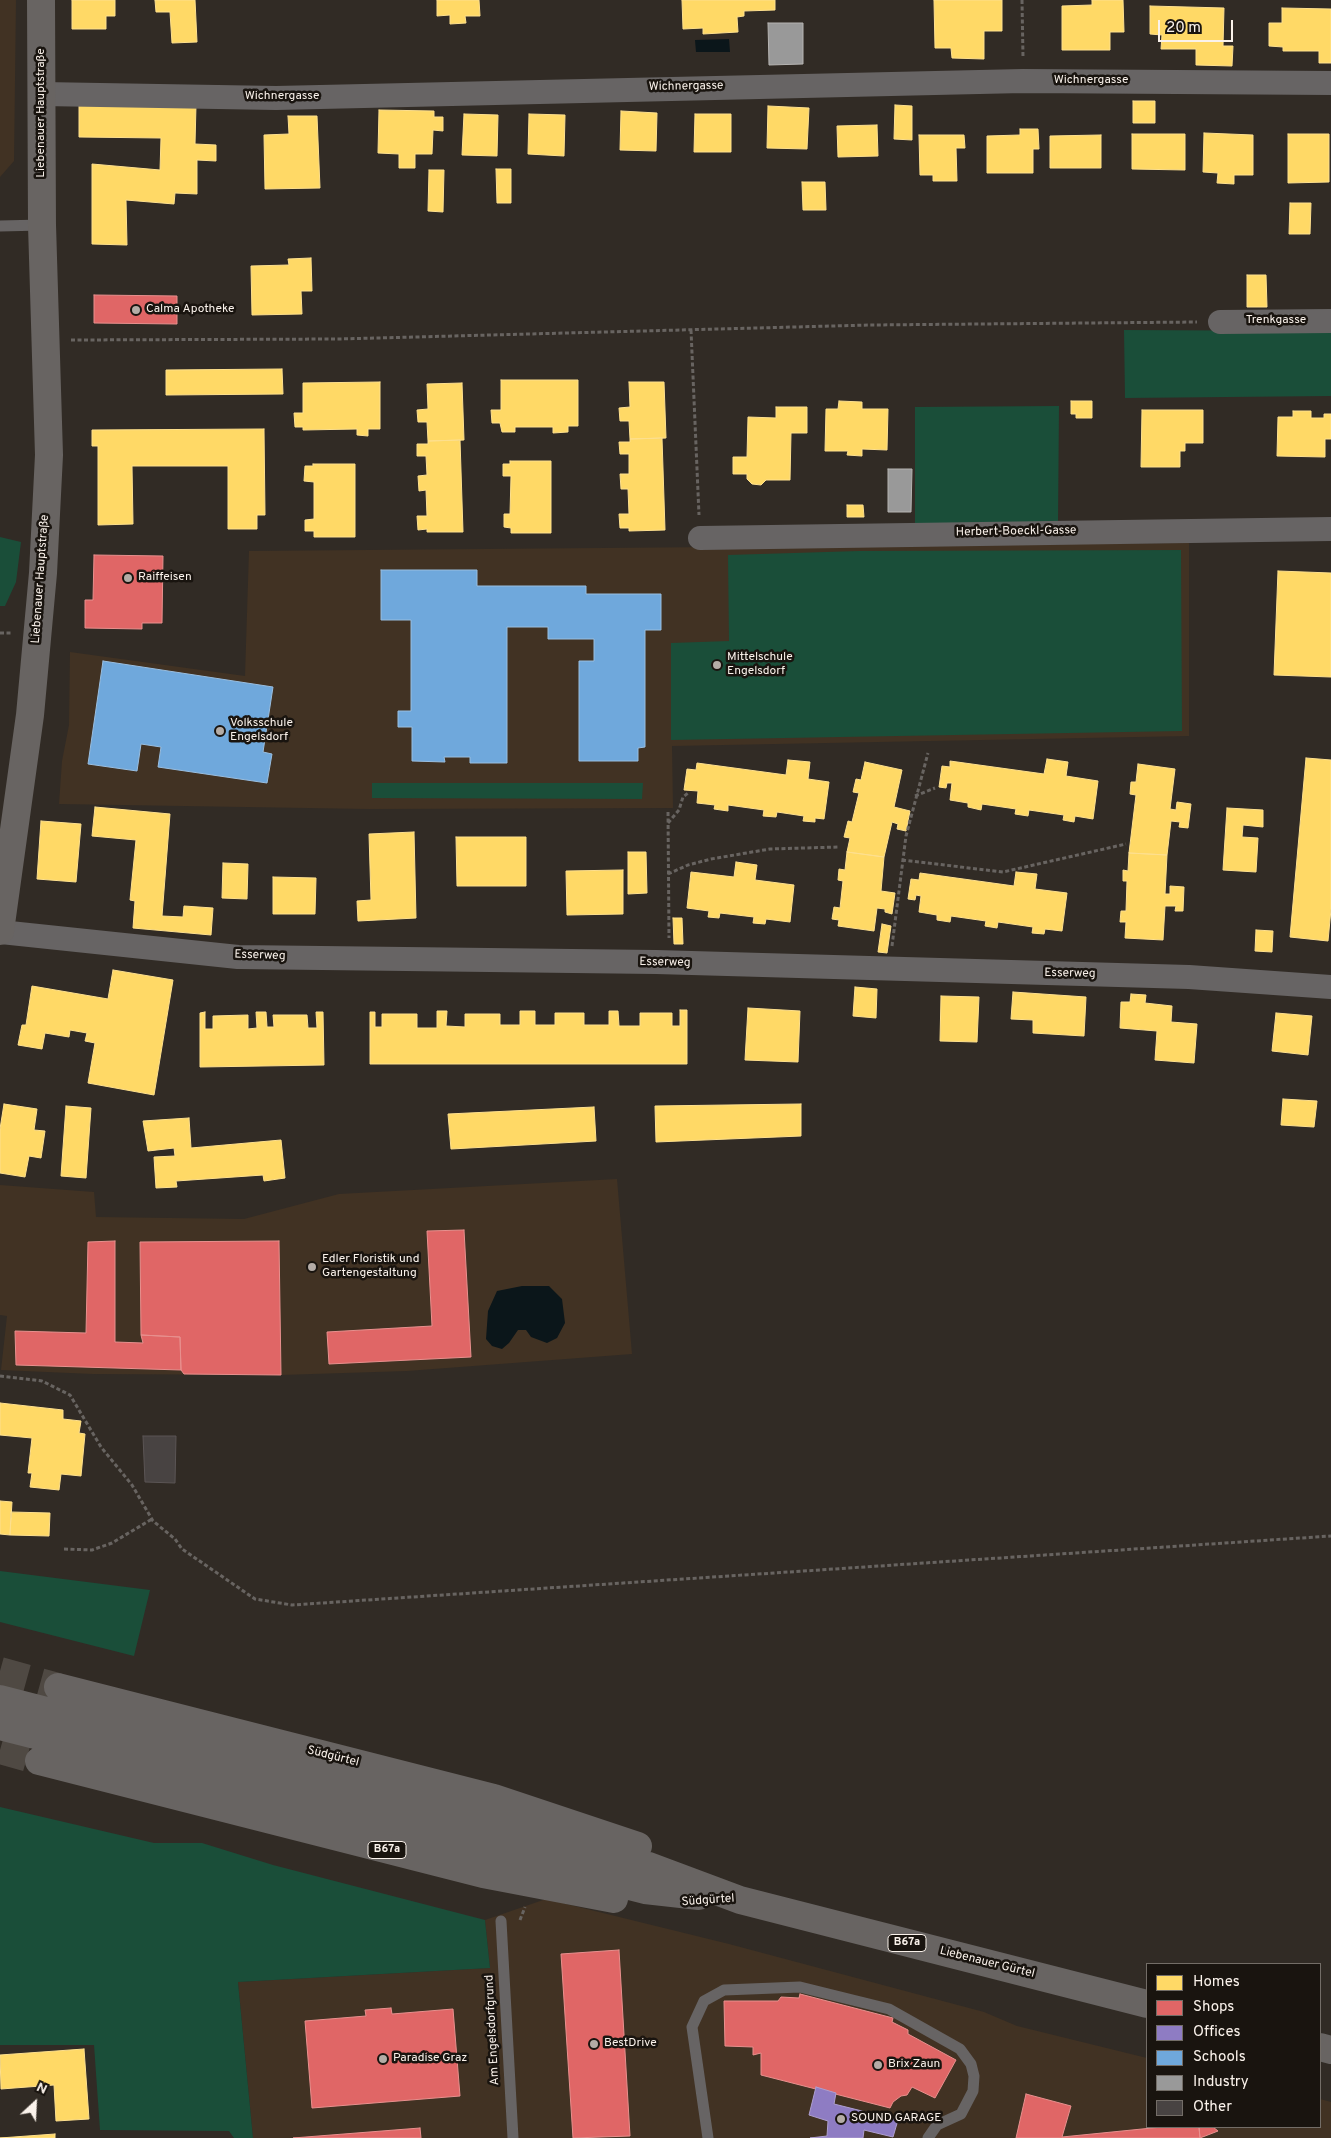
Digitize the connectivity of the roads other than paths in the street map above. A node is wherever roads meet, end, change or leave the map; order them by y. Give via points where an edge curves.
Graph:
1 (41, 0) edge
2 (1331, 83) edge
3 (42, 94) junction
4 (42, 225) junction
5 (0, 226) edge
6 (1331, 321) edge
7 (1220, 322) road end
8 (1331, 529) edge
9 (700, 538) road end
10 (7, 839) edge
11 (0, 932) edge
12 (1331, 987) edge
13 (58, 1687) tunnel mouth
14 (0, 1699) edge
15 (0, 1726) edge
16 (39, 1760) tunnel mouth
17 (740, 1900) junction
18 (501, 1921) dead end
19 (1146, 2004) edge
20 (513, 2138) edge
21 (708, 2138) edge
22 (928, 2138) edge

1 - 3 main road, Liebenauer Hauptstraße
2 - 3 street, Wichnergasse via 1023,81 276,98
3 - 4 main road, Liebenauer Hauptstraße
4 - 5 lane
4 - 10 main road, Liebenauer Hauptstraße via 49,455 43,573 30,716
6 - 7 street, Trenkgasse
8 - 9 street, Herbert-Boeckl-Gasse
10 - 11 main road, Liebenauer Hauptstraße
11 - 12 street, Esserweg via 238,956 1189,976
13 - 17 main road, Südgürtel / B67a via 494,1798 652,1851
14 - 17 main road via 649,1866
15 - 17 main road via 645,1890
16 - 17 main road, Südgürtel / B67a via 483,1874 642,1905
17 - 19 main road, Liebenauer Gürtel / B67a
18 - 20 lane, Am Engelsdorfgrund
21 - 22 lane via 692,2027 704,2000 724,1990 800,1987 889,2009 960,2049 971,2064 973,2091 961,2114 937,2125

